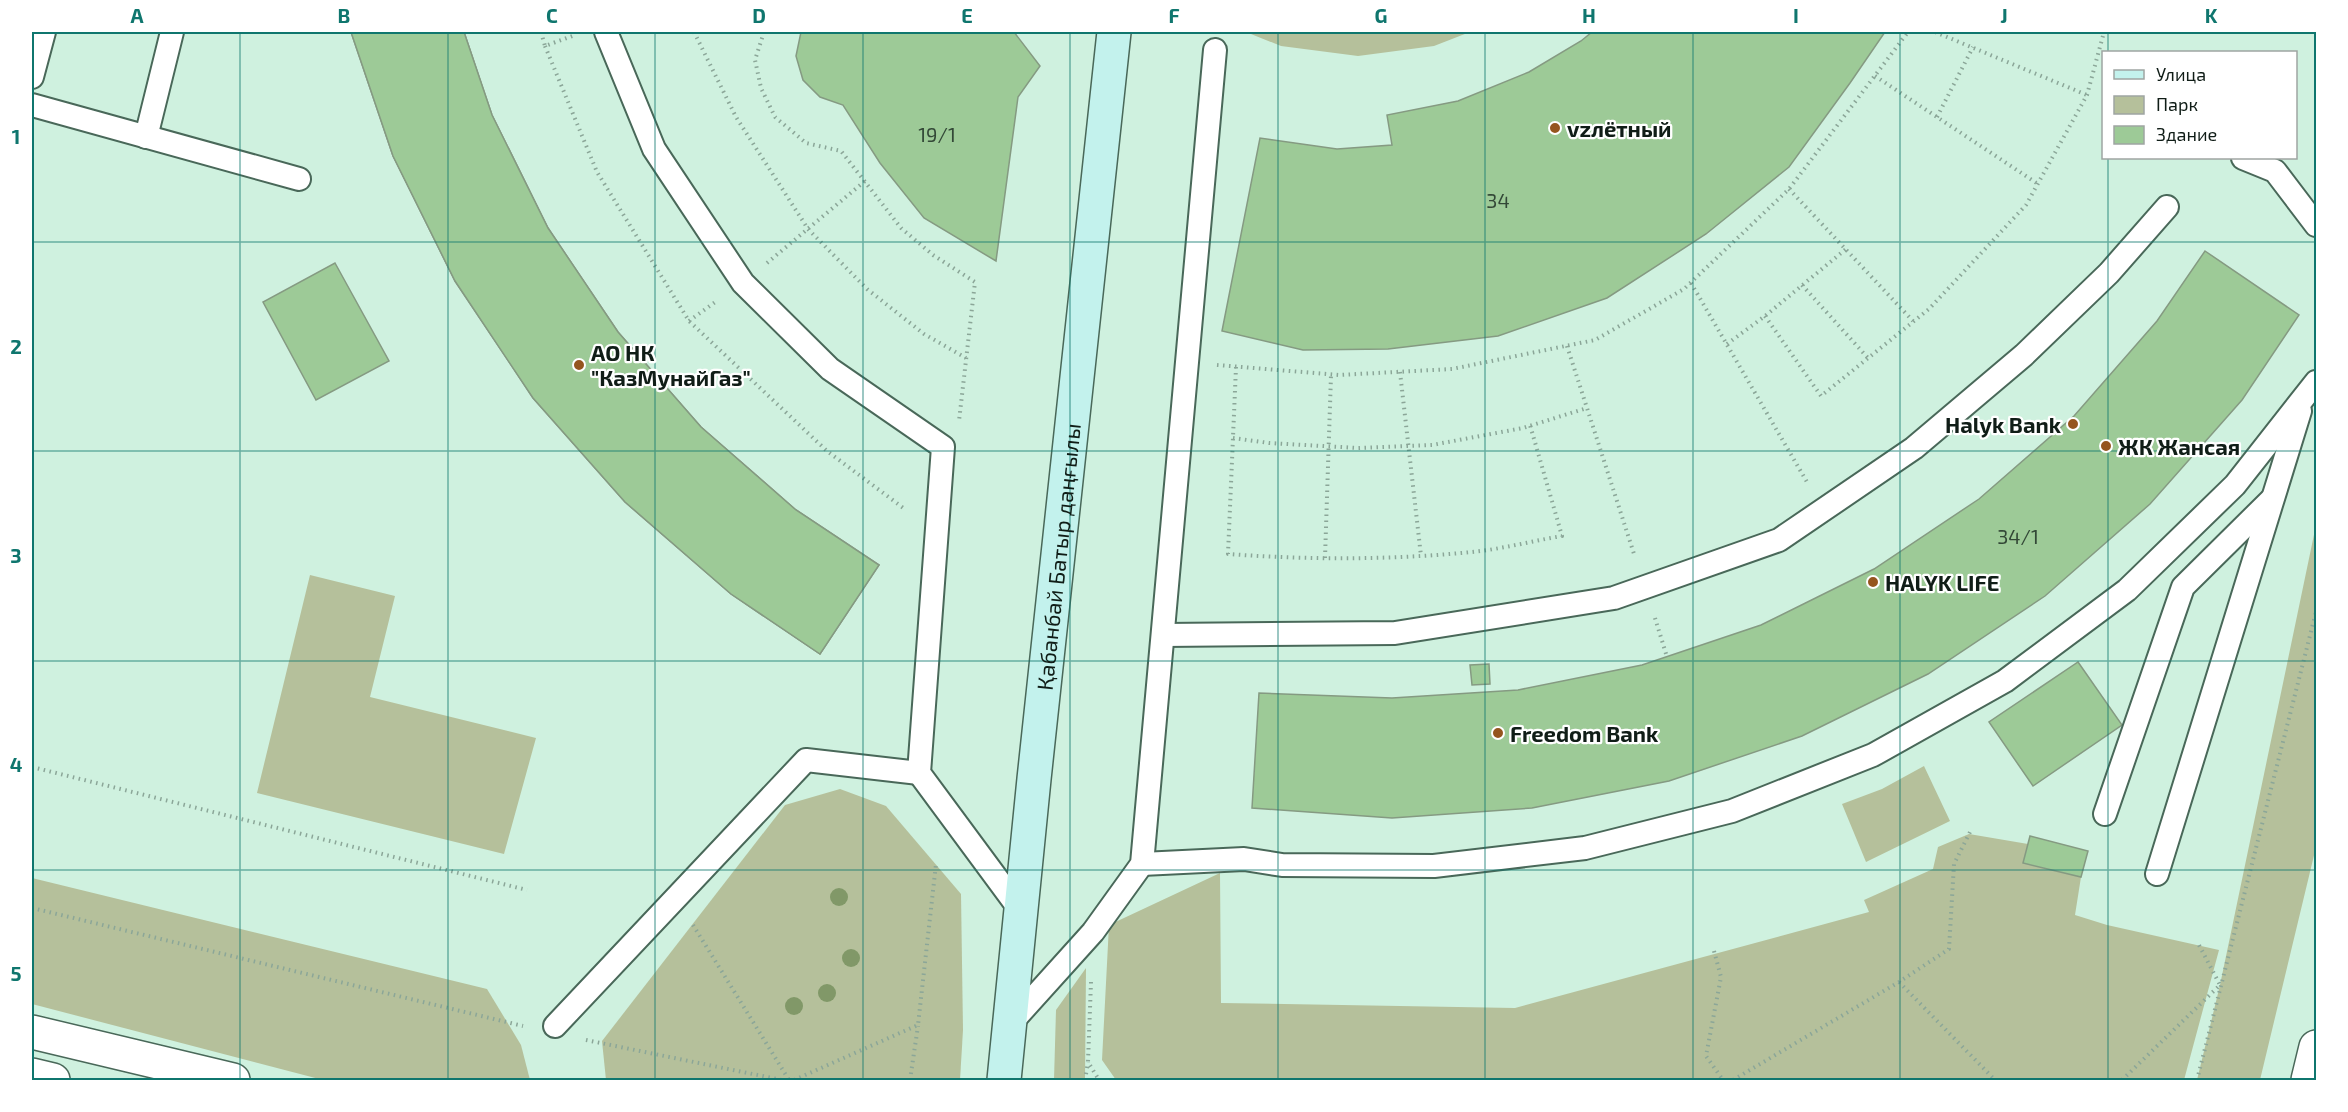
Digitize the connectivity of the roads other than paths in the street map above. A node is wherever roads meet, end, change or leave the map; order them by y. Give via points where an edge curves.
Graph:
1 (44, 32) edge
2 (172, 32) edge
3 (606, 32) edge
4 (1114, 32) edge
5 (1215, 50) dead end
6 (32, 77) edge
7 (32, 105) edge
8 (146, 137) junction
9 (2245, 159) edge
10 (299, 179) dead end
11 (2167, 207) dead end
12 (2316, 225) edge
13 (2310, 390) edge
14 (2273, 498) junction
15 (1162, 635) junction
16 (920, 773) junction
17 (2105, 814) dead end
18 (1142, 864) junction
19 (2157, 874) dead end
20 (1021, 911) junction
21 (1010, 1024) junction
22 (544, 1027) road end
23 (32, 1032) edge
24 (2316, 1047) edge
25 (32, 1075) edge
26 (53, 1080) edge
27 (233, 1080) edge
28 (1004, 1080) edge
29 (2308, 1080) edge

1 - 6 lane
2 - 8 lane
3 - 16 lane via 654,150 743,283 830,369 944,447
4 - 20 main road, Қабанбай Батыр даңғылы
5 - 15 lane
7 - 8 lane
8 - 10 lane
9 - 12 lane via 2275,171
11 - 15 lane via 2109,273 2024,356 1914,448 1779,540 1614,598 1395,633
13 - 14 lane
13 - 18 lane via 2235,484 2127,590 2005,681 1851,764 1732,811 1585,849 1434,866 1282,865 1244,859
14 - 17 lane via 2183,587
14 - 19 lane
15 - 18 lane
16 - 20 lane
16 - 22 lane via 806,760 676,897
18 - 21 lane via 1093,932
20 - 21 main road, Қабанбай Батыр даңғылы
21 - 28 main road, Қабанбай Батыр даңғылы
23 - 27 street
24 - 29 street
25 - 26 street

